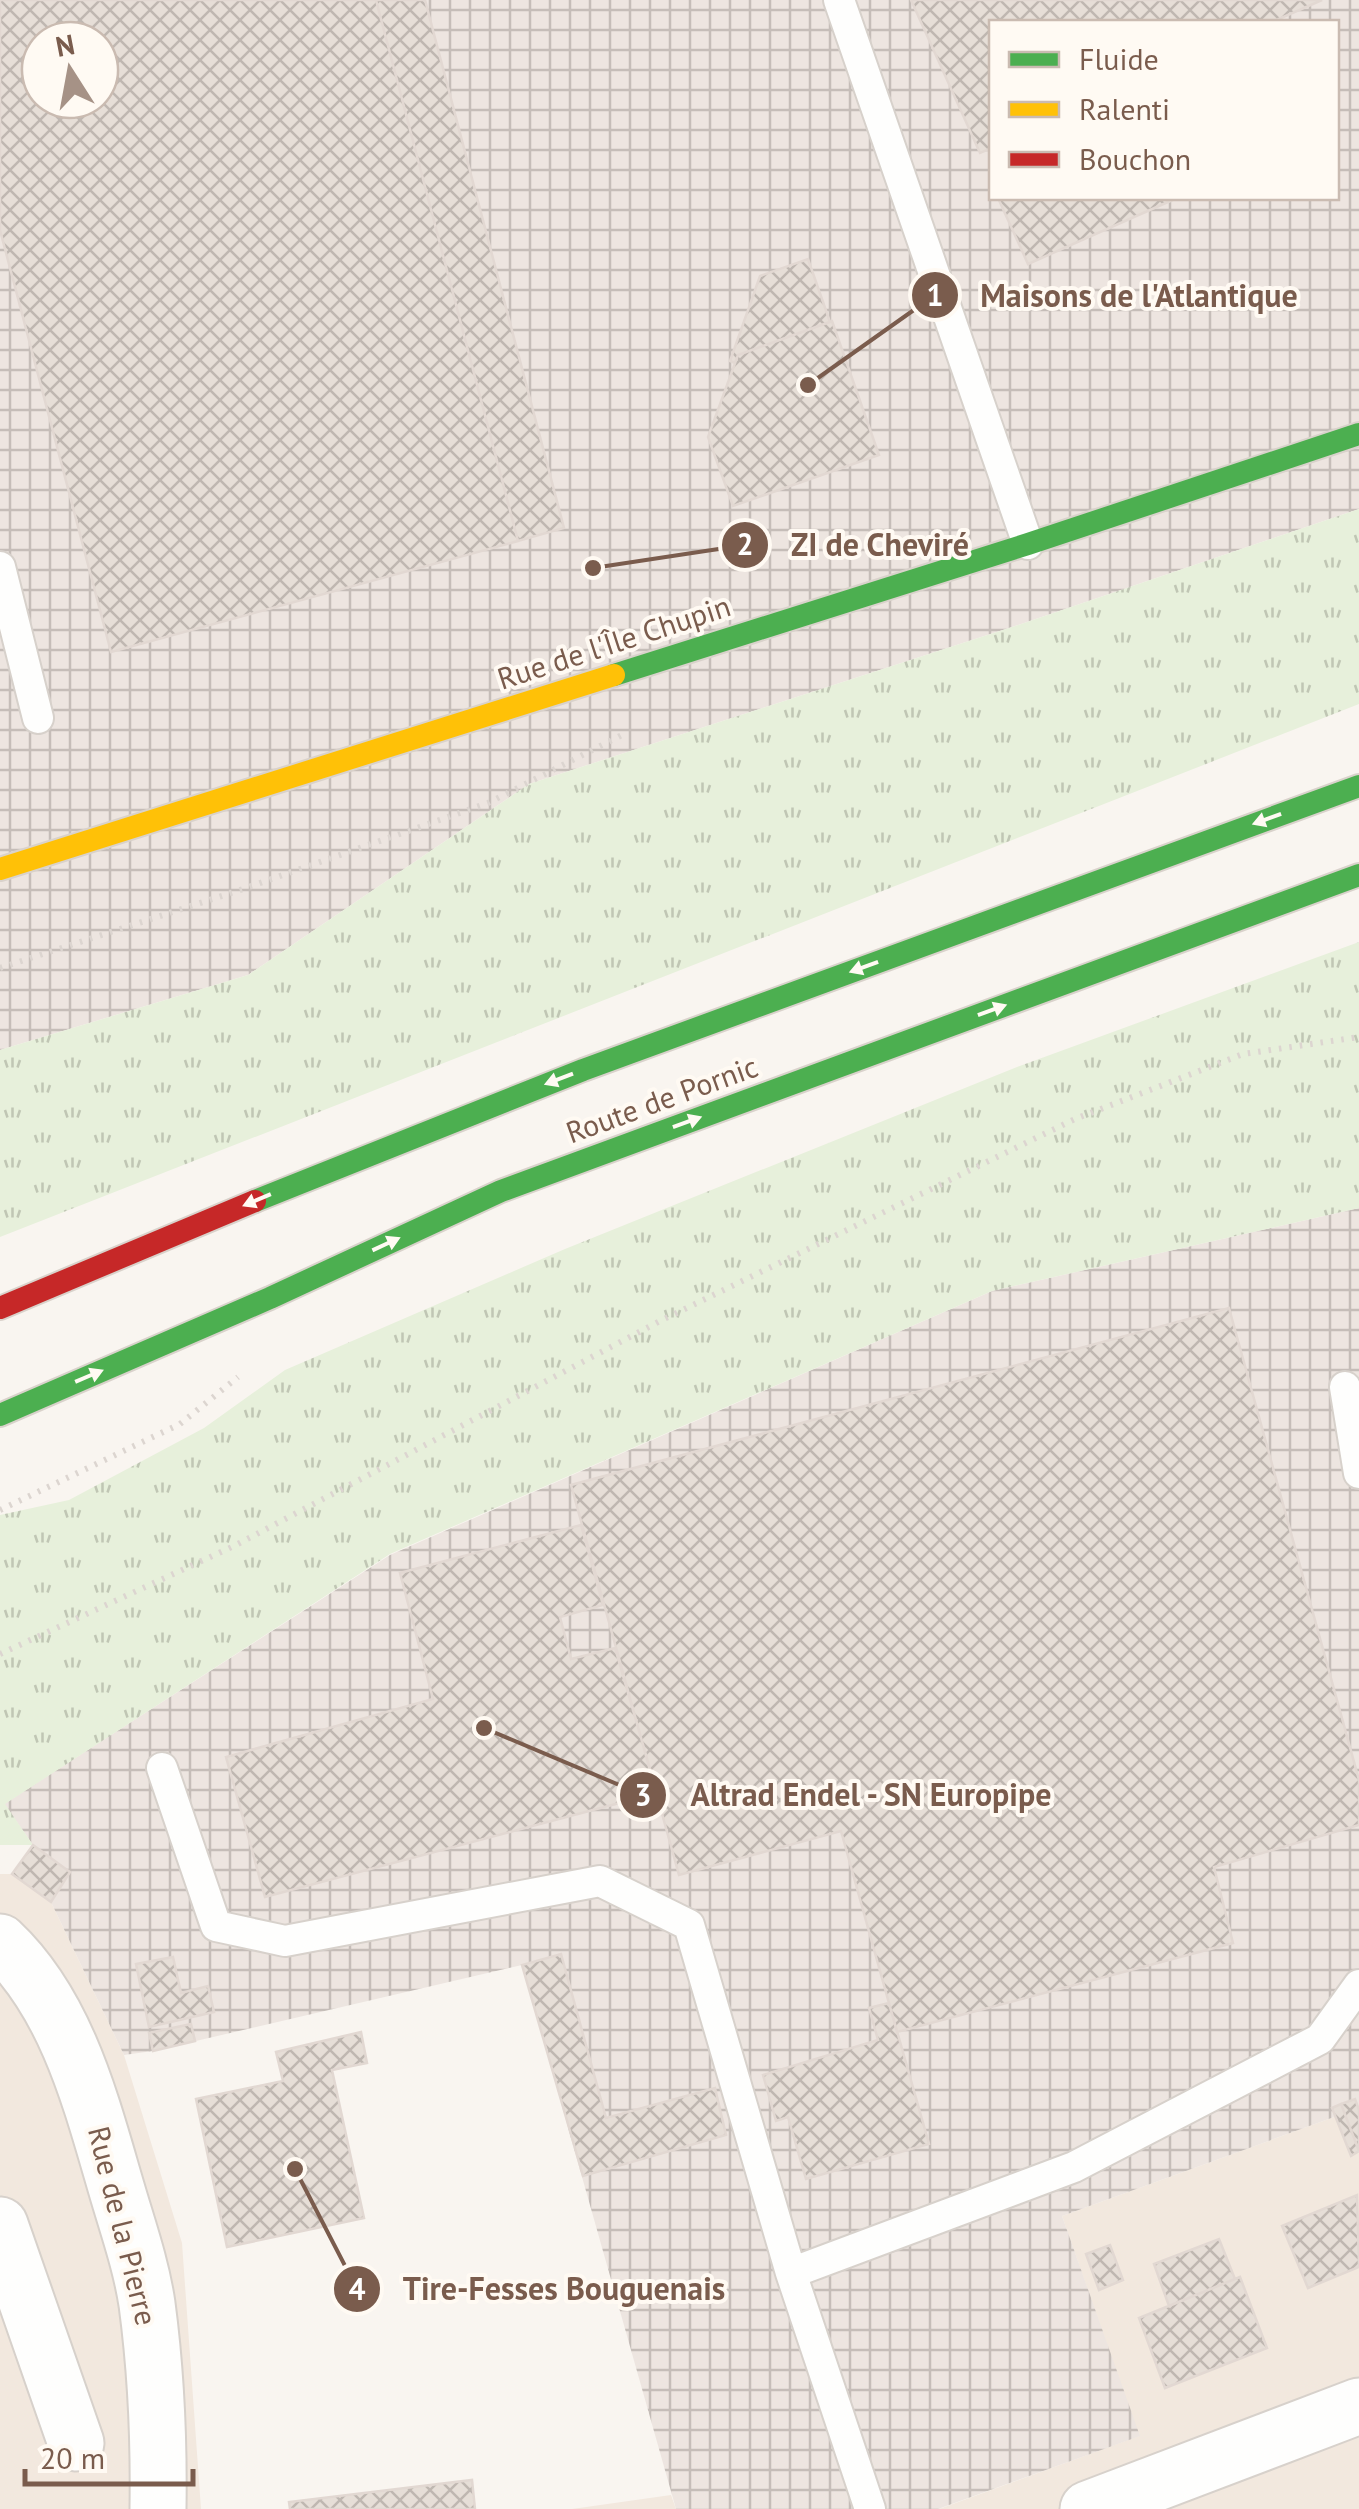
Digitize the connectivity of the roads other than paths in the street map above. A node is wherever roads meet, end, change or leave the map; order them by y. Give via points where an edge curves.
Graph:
1 (839, 0) edge
2 (1359, 434) edge
3 (1028, 544) junction
4 (0, 567) edge
5 (38, 718) dead end
6 (1359, 786) edge
7 (0, 868) edge
8 (1359, 874) edge
9 (0, 1308) edge
10 (1345, 1387) dead end
11 (0, 1415) edge
12 (1359, 1473) edge
13 (162, 1768) dead end
14 (7, 1959) edge
15 (1359, 1985) edge
16 (0, 2225) edge
17 (792, 2273) junction
18 (1359, 2406) edge
19 (76, 2443) dead end
20 (158, 2509) edge
21 (870, 2509) edge
22 (1088, 2509) edge

1 - 3 lane
2 - 3 main road, Rue de l'Île Chupin
3 - 7 main road, Rue de l'Île Chupin
4 - 5 lane
6 -> 9 main road, Route de Pornic via 583,1070
11 -> 8 main road, Route de Pornic via 502,1191
10 - 12 lane
13 - 17 lane via 216,1926 285,1940 600,1881 689,1925
14 - 20 street, Rue de la Pierre via 65,2035 135,2252 152,2354
15 - 17 lane via 1320,2038 1074,2167
16 - 19 street
17 - 21 lane
18 - 22 street

